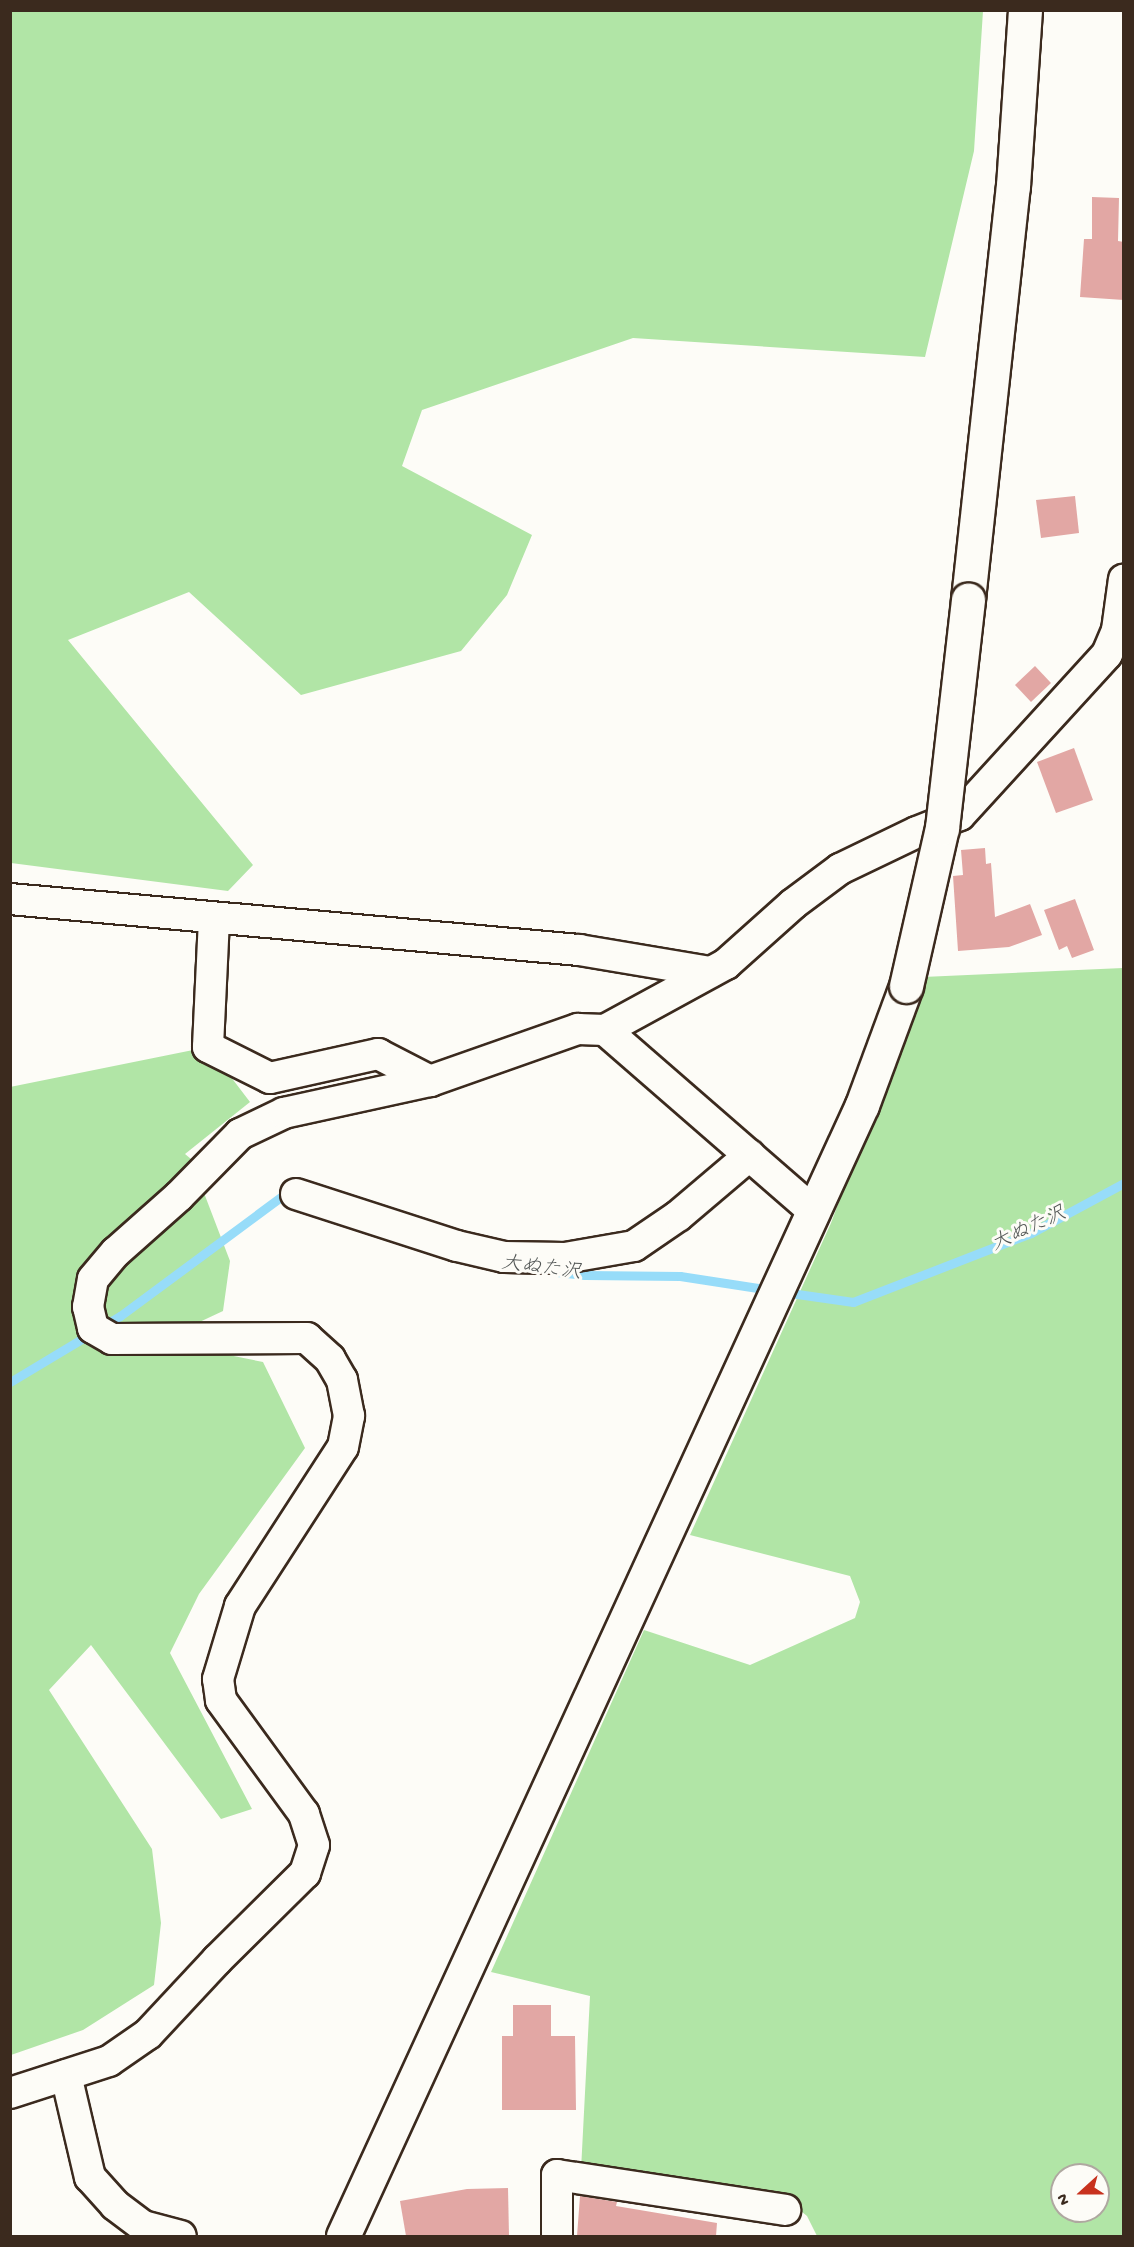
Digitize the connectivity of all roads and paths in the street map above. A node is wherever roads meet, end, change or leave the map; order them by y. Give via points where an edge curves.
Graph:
1 (1025, 10) edge
2 (1124, 579) edge
3 (10, 899) edge
4 (214, 919) junction
5 (710, 972) junction
6 (605, 1030) junction
7 (430, 1081) junction
8 (750, 1155) junction
9 (296, 1194) dead end
10 (813, 1210) junction
11 (66, 2075) junction
12 (10, 2093) edge
13 (785, 2210) dead end
14 (181, 2236) edge
15 (343, 2236) edge
16 (557, 2236) edge

1 - 10 street, bridge via 1013,186 942,828 906,987 862,1105
2 - 5 street via 1117,630 1107,654 960,815 840,869 793,904 726,964
3 - 4 street
4 - 5 street via 579,950
4 - 7 street via 208,1047 270,1078 378,1054
5 - 6 street
6 - 7 street via 578,1029
6 - 8 street
7 - 11 street via 284,1113 240,1134 116,1252 93,1280 88,1307 93,1328 112,1339 307,1338 330,1359 342,1380 349,1416 343,1447 240,1606 218,1679 221,1700 304,1814 314,1845 305,1873 148,2034 109,2061
8 - 9 street via 678,1216 634,1246 565,1258 504,1257 457,1246
8 - 10 street
10 - 15 street
11 - 12 street
11 - 14 street via 90,2177 115,2205 143,2226
13 - 16 street via 557,2175

